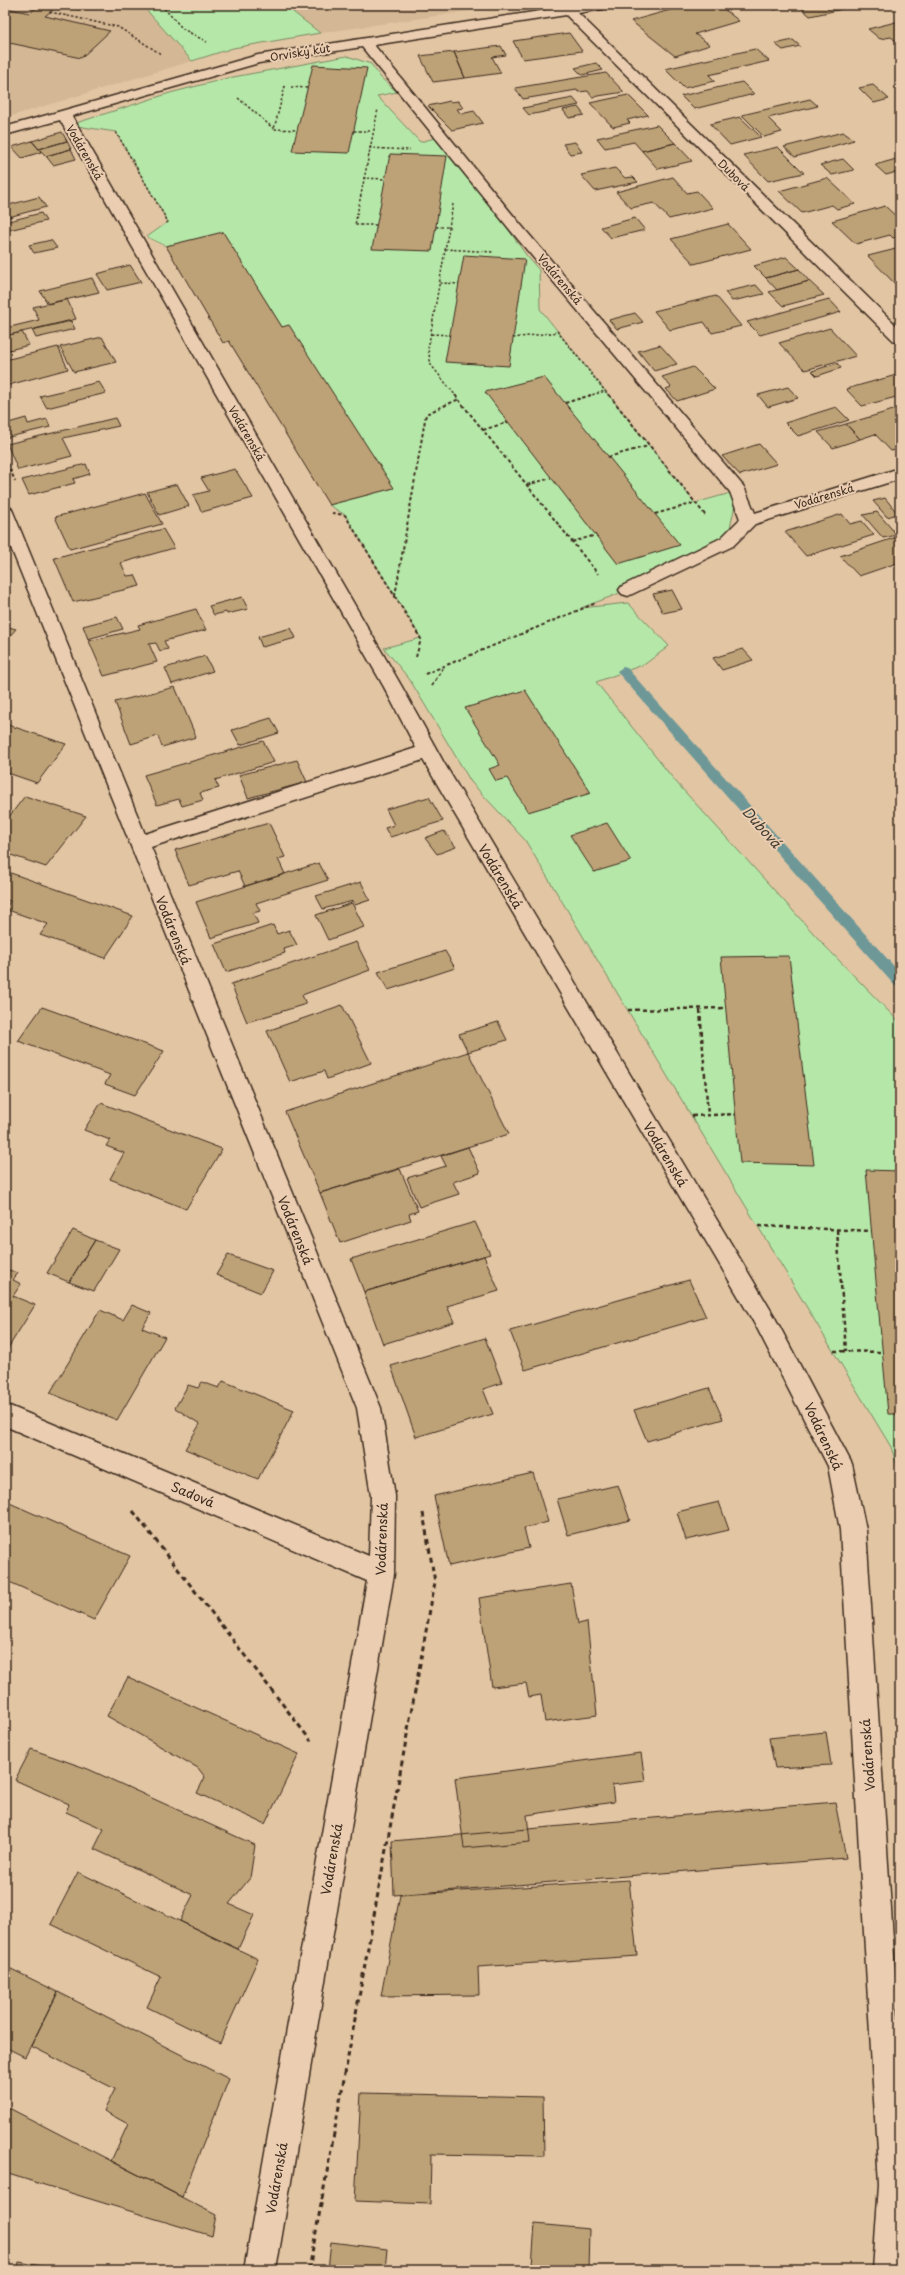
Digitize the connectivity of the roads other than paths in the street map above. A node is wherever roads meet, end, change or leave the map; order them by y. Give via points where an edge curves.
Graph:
1 (603, 5) edge
2 (566, 8) edge
3 (365, 42) junction
4 (64, 115) junction
5 (5, 131) edge
6 (900, 338) edge
7 (900, 473) edge
8 (5, 512) edge
9 (749, 520) junction
10 (622, 593) road end
11 (428, 751) junction
12 (139, 843) junction
13 (5, 1415) edge
14 (380, 1574) junction
15 (260, 2270) edge
16 (889, 2270) edge

1 - 2 street, Orviský kút
2 - 3 street, Orviský kút
2 - 6 street, Dubová
3 - 4 street, Orviský kút via 258,59
3 - 9 street, Vodárenská via 738,491
4 - 5 street, Orviský kút
4 - 11 street, Vodárenská
7 - 9 street, Vodárenská
8 - 12 street, Vodárenská
9 - 10 street, Vodárenská via 727,542
11 - 12 street
11 - 16 street, Vodárenská via 765,1321 840,1464 853,1530 894,2184
12 - 14 street, Vodárenská via 368,1408 383,1496
13 - 14 street, Sadová
14 - 15 street, Vodárenská

